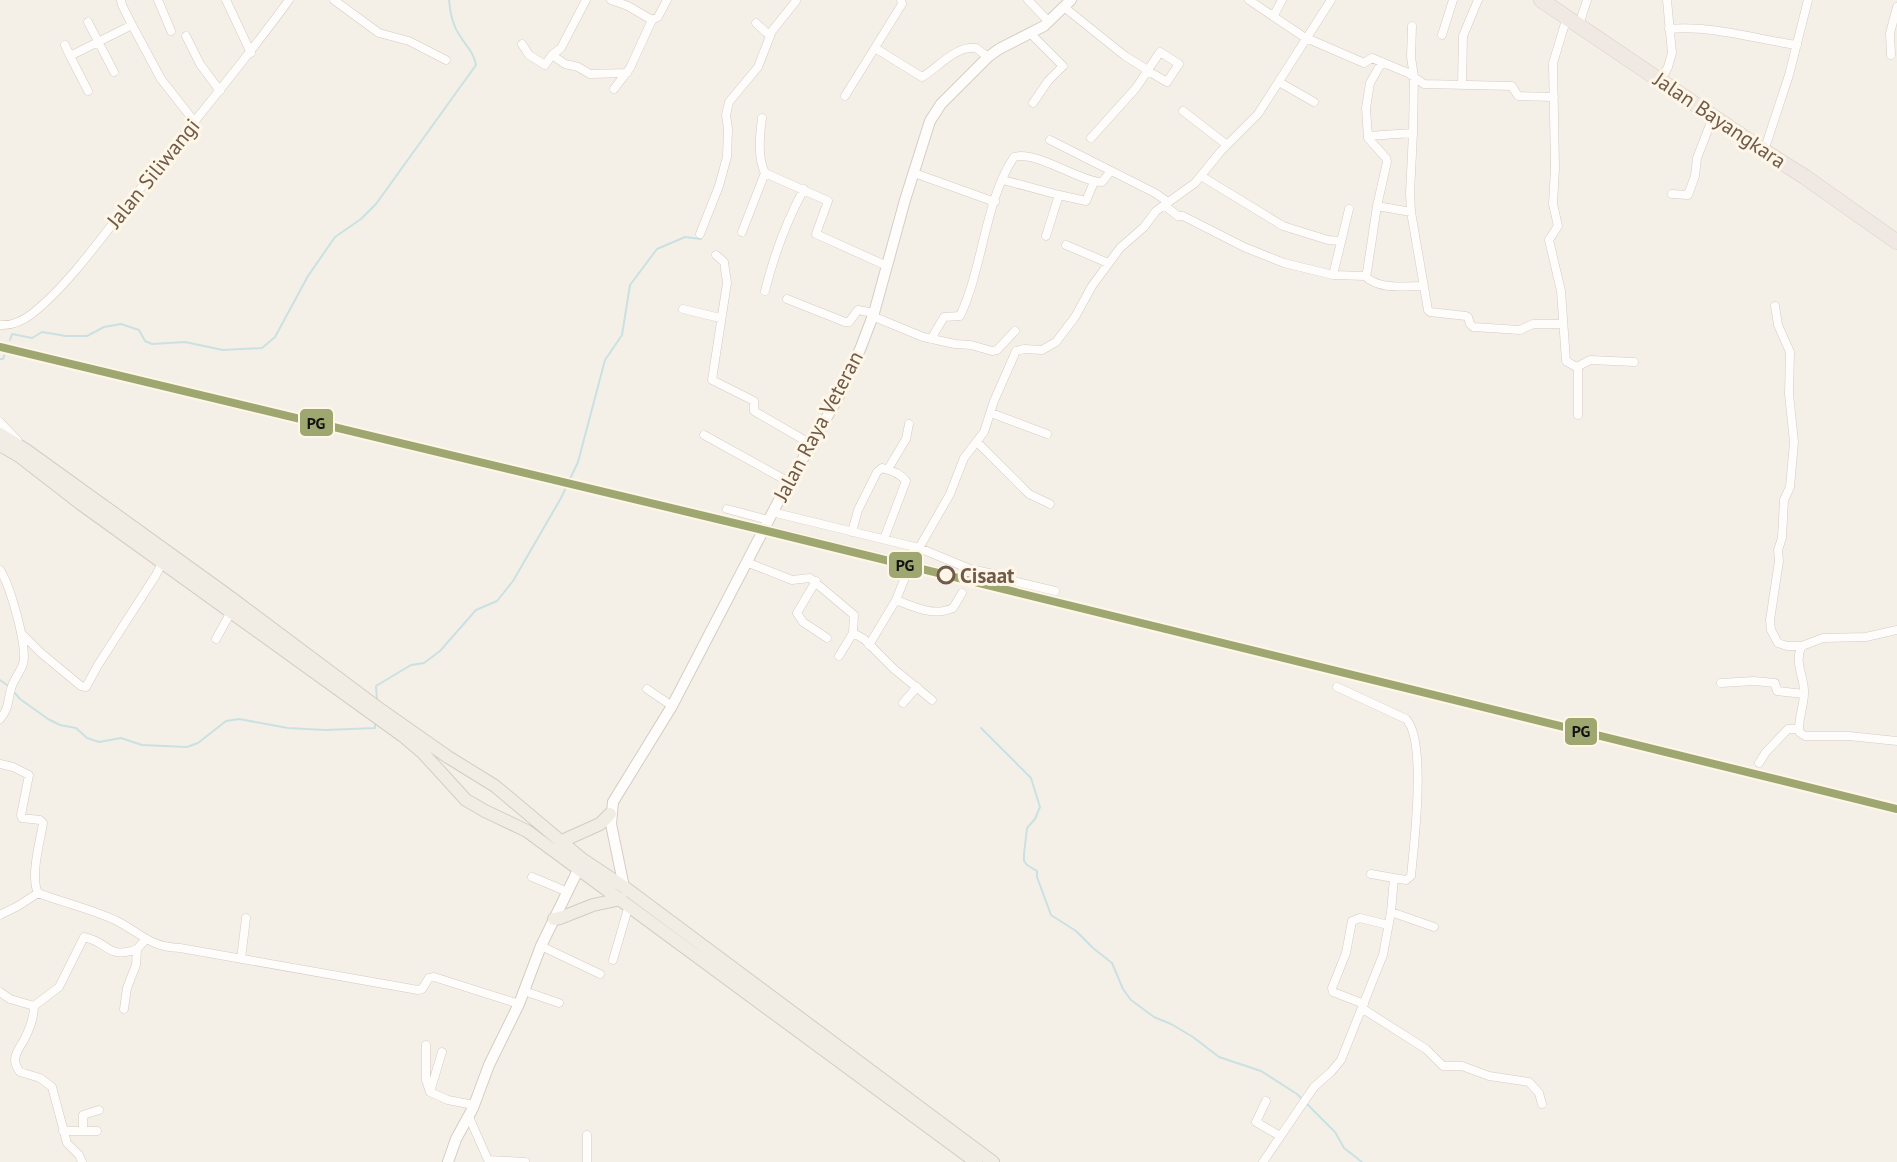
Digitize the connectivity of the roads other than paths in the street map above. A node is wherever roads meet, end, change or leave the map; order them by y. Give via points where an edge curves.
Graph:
1 (121, 0) edge
2 (158, 0) edge
3 (226, 0) edge
4 (289, 0) edge
5 (334, 0) edge
6 (586, 0) edge
7 (611, 0) edge
8 (667, 0) edge
9 (901, 0) edge
10 (1028, 0) edge
11 (1250, 0) edge
12 (1282, 0) edge
13 (1331, 0) edge
14 (1453, 0) edge
15 (1478, 0) edge
16 (1587, 0) edge
17 (1667, 0) edge
18 (1808, 0) edge
19 (797, 1) edge
20 (1067, 4) edge
21 (1897, 7) edge
22 (1559, 10) edge
23 (1274, 15) junction
24 (652, 20) junction
25 (88, 22) dead end
26 (1049, 22) junction
27 (132, 25) junction
28 (758, 25) dead end
29 (1412, 26) dead end
30 (1669, 28) junction
31 (171, 31) dead end
32 (1030, 33) junction
33 (769, 35) junction
34 (1442, 35) dead end
35 (186, 36) dead end
36 (1304, 37) junction
37 (99, 42) junction
38 (522, 44) dead end
39 (65, 45) dead end
40 (1797, 45) junction
41 (875, 48) junction
42 (250, 53) junction
43 (552, 55) junction
44 (1891, 55) dead end
45 (70, 56) junction
46 (988, 57) junction
47 (446, 60) dead end
48 (1382, 62) junction
49 (114, 72) dead end
50 (627, 73) junction
51 (1414, 77) junction
52 (1660, 81) junction
53 (1279, 82) junction
54 (1462, 85) junction
55 (614, 89) dead end
56 (88, 91) dead end
57 (220, 91) junction
58 (845, 96) dead end
59 (1554, 97) junction
60 (1314, 102) dead end
61 (1033, 103) dead end
62 (1183, 111) dead end
63 (1713, 117) junction
64 (762, 118) dead end
65 (194, 121) junction
66 (1413, 133) junction
67 (1368, 136) junction
68 (1091, 138) dead end
69 (1050, 140) dead end
70 (1225, 143) junction
71 (1764, 151) junction
72 (1112, 171) junction
73 (914, 172) junction
74 (765, 173) junction
75 (1201, 176) junction
76 (1003, 180) junction
77 (1094, 182) junction
78 (804, 189) junction
79 (1672, 194) dead end
80 (1059, 195) junction
81 (995, 202) junction
82 (1166, 203) junction
83 (1377, 206) junction
84 (1349, 209) dead end
85 (1411, 212) junction
86 (742, 232) dead end
87 (700, 234) dead end
88 (1046, 236) dead end
89 (1341, 241) junction
90 (1897, 242) edge
91 (1066, 245) dead end
92 (716, 255) dead end
93 (1104, 262) junction
94 (886, 266) junction
95 (1333, 275) junction
96 (1365, 276) junction
97 (1423, 286) junction
98 (765, 291) dead end
99 (787, 299) dead end
100 (1775, 306) dead end
101 (683, 309) dead end
102 (873, 315) junction
103 (720, 318) junction
104 (1563, 324) junction
105 (0, 325) edge
106 (1015, 331) dead end
107 (931, 339) junction
108 (1634, 362) dead end
109 (1577, 367) junction
110 (991, 413) junction
111 (1578, 415) dead end
112 (0, 422) edge
113 (909, 424) dead end
114 (0, 434) edge
115 (1047, 434) dead end
116 (704, 435) dead end
117 (977, 442) junction
118 (811, 444) junction
119 (0, 445) edge
120 (26, 450) junction
121 (889, 468) junction
122 (789, 482) junction
123 (1050, 504) dead end
124 (727, 509) dead end
125 (770, 516) junction
126 (852, 532) junction
127 (884, 539) junction
128 (917, 552) junction
129 (163, 561) junction
130 (746, 562) junction
131 (0, 570) edge
132 (906, 575) dead end
133 (816, 581) junction
134 (1055, 591) dead end
135 (962, 593) dead end
136 (896, 600) junction
137 (231, 612) junction
138 (1897, 630) edge
139 (853, 633) junction
140 (22, 634) junction
141 (826, 638) dead end
142 (216, 639) dead end
143 (869, 645) junction
144 (1802, 646) junction
145 (839, 656) dead end
146 (311, 664) junction
147 (1721, 683) dead end
148 (917, 687) junction
149 (1337, 687) dead end
150 (647, 689) dead end
151 (1804, 694) junction
152 (932, 700) dead end
153 (903, 703) dead end
154 (672, 706) junction
155 (0, 719) edge
156 (1799, 729) junction
157 (1897, 741) edge
158 (1759, 763) dead end
159 (0, 764) edge
160 (610, 814) junction
161 (562, 841) junction
162 (579, 868) junction
163 (1371, 874) dead end
164 (532, 877) dead end
165 (1395, 878) junction
166 (567, 892) junction
167 (38, 893) junction
168 (625, 897) junction
169 (1391, 912) junction
170 (0, 915) edge
171 (246, 918) dead end
172 (554, 919) junction
173 (1388, 925) junction
174 (1434, 927) dead end
175 (146, 939) junction
176 (541, 946) junction
177 (137, 949) junction
178 (241, 959) junction
179 (613, 960) dead end
180 (600, 974) dead end
181 (730, 974) junction
182 (524, 991) junction
183 (0, 992) edge
184 (559, 1003) dead end
185 (519, 1004) junction
186 (34, 1006) junction
187 (1363, 1006) junction
188 (124, 1009) dead end
189 (426, 1045) dead end
190 (442, 1052) dead end
191 (430, 1092) junction
192 (1266, 1101) dead end
193 (474, 1104) junction
194 (1542, 1104) dead end
195 (99, 1110) dead end
196 (469, 1117) junction
197 (83, 1130) junction
198 (63, 1131) junction
199 (97, 1131) dead end
200 (586, 1134) dead end
201 (1280, 1136) junction
202 (82, 1162) edge
203 (448, 1162) edge
204 (525, 1162) edge
205 (587, 1162) edge
206 (976, 1162) edge
207 (993, 1162) edge
208 (1263, 1162) edge

1 - 27 street
2 - 31 street
3 - 42 street
4 - 42 street, Jalan Siliwangi
5 - 47 street via 380,33 409,41
6 - 43 street via 561,48
7 - 24 street
8 - 24 street
9 - 41 street
10 - 26 street
11 - 23 street
12 - 23 street
13 - 36 street
14 - 34 street
15 - 54 street via 1463,36
16 - 22 street
17 - 30 street
18 - 40 street
19 - 33 street
20 - 26 street, Jalan Raya Veteran
20 - 68 street via 1125,56 1148,71
21 - 44 street
22 - 52 highway, Jalan Bayangkara
22 - 59 street
23 - 36 street
24 - 50 street
25 - 37 street
26 - 32 street, Jalan Raya Veteran
27 - 37 street
27 - 65 street via 161,79
28 - 33 street
29 - 51 street
30 - 40 street via 1728,31
30 - 52 street via 1671,59
32 - 46 street, Jalan Raya Veteran
32 - 61 street via 1063,66
33 - 87 street via 758,67 729,102 727,157
35 - 57 street
36 - 48 street via 1364,63 1370,57
36 - 53 street
37 - 45 street
37 - 49 street
38 - 43 street via 529,55 545,65
39 - 45 street
40 - 71 street
41 - 46 street via 921,77 966,49 976,48
41 - 58 street
42 - 57 street, Jalan Siliwangi
43 - 50 street via 590,74
45 - 56 street
46 - 73 street, Jalan Raya Veteran via 935,111
48 - 51 street
48 - 67 street via 1368,89
50 - 55 street
51 - 54 street via 1425,84
51 - 66 street
52 - 63 highway, Jalan Bayangkara
53 - 60 street
53 - 70 street via 1258,114
54 - 59 street via 1512,86 1518,96
57 - 65 street, Jalan Siliwangi
59 - 104 street via 1553,204 1558,226 1549,240 1561,291
62 - 70 street
63 - 71 highway, Jalan Bayangkara
63 - 79 street via 1688,195
64 - 74 street via 760,147
65 - 105 street, Jalan Siliwangi via 85,259 42,306 19,322
66 - 67 street
66 - 85 street
67 - 83 street via 1387,160
69 - 72 street
70 - 75 street
71 - 90 highway, Jalan Bayangkara
72 - 77 street via 1102,182
72 - 82 street
73 - 81 street
73 - 94 street, Jalan Raya Veteran
74 - 78 street
74 - 86 street
75 - 82 street
75 - 89 street via 1283,226
76 - 77 street via 1012,160 1021,155
76 - 80 street
76 - 81 street
77 - 80 street via 1086,201
78 - 94 street via 828,201 816,234
78 - 98 street via 786,224
80 - 88 street
81 - 107 street via 967,302 960,316 944,317
82 - 93 street
82 - 95 street via 1178,216 1244,248
83 - 85 street
83 - 96 street
84 - 89 street
85 - 97 street
89 - 95 street
91 - 93 street
92 - 103 street via 724,262 727,283
93 - 110 street via 1075,317 1056,342 1042,350 1016,351
94 - 102 street, Jalan Raya Veteran
95 - 96 street
96 - 97 street via 1380,285
97 - 104 street via 1430,312 1466,316 1473,327 1524,330 1533,324
99 - 102 street via 845,322 858,310
100 - 144 street via 1778,326 1790,352 1794,442 1770,620 1778,643
101 - 103 street
102 - 107 street
102 - 118 street, Jalan Raya Veteran via 839,396
103 - 118 street via 712,380 754,401 754,411
104 - 109 street via 1566,360
106 - 107 street via 994,351
108 - 109 street via 1590,360
109 - 111 street
110 - 115 street
110 - 117 street
112 - 120 street
113 - 121 street via 906,439
114 - 120 main road
116 - 122 street
117 - 123 street via 1029,494
117 - 128 street via 964,458 950,494
118 - 122 street, Jalan Raya Veteran
119 - 129 main road
120 - 146 main road
121 - 126 street via 877,471
121 - 127 street via 906,481
122 - 125 street, Jalan Raya Veteran
124 - 125 street
125 - 126 street
125 - 130 street, Jalan Raya Veteran
126 - 127 street
127 - 128 street
128 - 134 street
129 - 137 main road
129 - 140 street via 87,686 81,686
130 - 133 street via 792,580 807,577
130 - 154 street, Jalan Raya Veteran
131 - 140 street
132 - 136 street
133 - 139 street via 854,615
133 - 141 street via 797,613
135 - 136 street via 952,608 938,612
136 - 143 street
137 - 142 street
137 - 146 main road
138 - 144 street via 1866,637 1823,638
139 - 143 street
139 - 145 street
140 - 155 street via 24,662 10,689 9,706
143 - 148 street
144 - 151 street via 1799,664
146 - 161 main road via 495,786
146 - 162 main road via 423,753 466,800 527,831
147 - 151 street via 1774,683 1777,691
148 - 152 street
148 - 153 street
149 - 165 street via 1406,720 1412,729 1419,794 1412,874 1406,880
150 - 154 street
151 - 156 street
154 - 160 street, Jalan Raya Veteran via 616,794
156 - 157 street via 1805,736
156 - 158 street via 1788,729
159 - 167 street via 29,775 21,815 22,819 43,823 35,874
160 - 161 main road via 600,824
160 - 168 street
161 - 168 main road
162 - 166 street
162 - 168 main road
163 - 165 street
164 - 166 street
165 - 169 street
166 - 172 street
167 - 170 street
167 - 175 street via 118,922
168 - 172 main road
168 - 179 street
168 - 181 main road
168 - 181 main road
169 - 173 street
169 - 174 street
171 - 178 street
172 - 176 street
173 - 187 street via 1383,955
173 - 187 street via 1360,918 1352,921 1346,953 1332,988
175 - 177 street
175 - 178 street via 162,947
176 - 180 street
176 - 182 street
177 - 186 street via 116,953 84,937 59,987
177 - 188 street
178 - 185 street via 418,990 434,977
181 - 206 main road
181 - 207 main road
182 - 184 street
182 - 185 street
183 - 186 street
185 - 193 street
186 - 198 street via 15,1063 20,1072 47,1081 52,1087
187 - 194 street via 1443,1065 1529,1082 1539,1093
187 - 201 street via 1336,1067 1314,1087
189 - 191 street
190 - 191 street
191 - 193 street
192 - 201 street via 1256,1122
193 - 196 street
195 - 197 street via 83,1115
196 - 203 street
196 - 204 street via 488,1160
197 - 198 street
197 - 199 street
198 - 202 street
200 - 205 street
201 - 208 street

